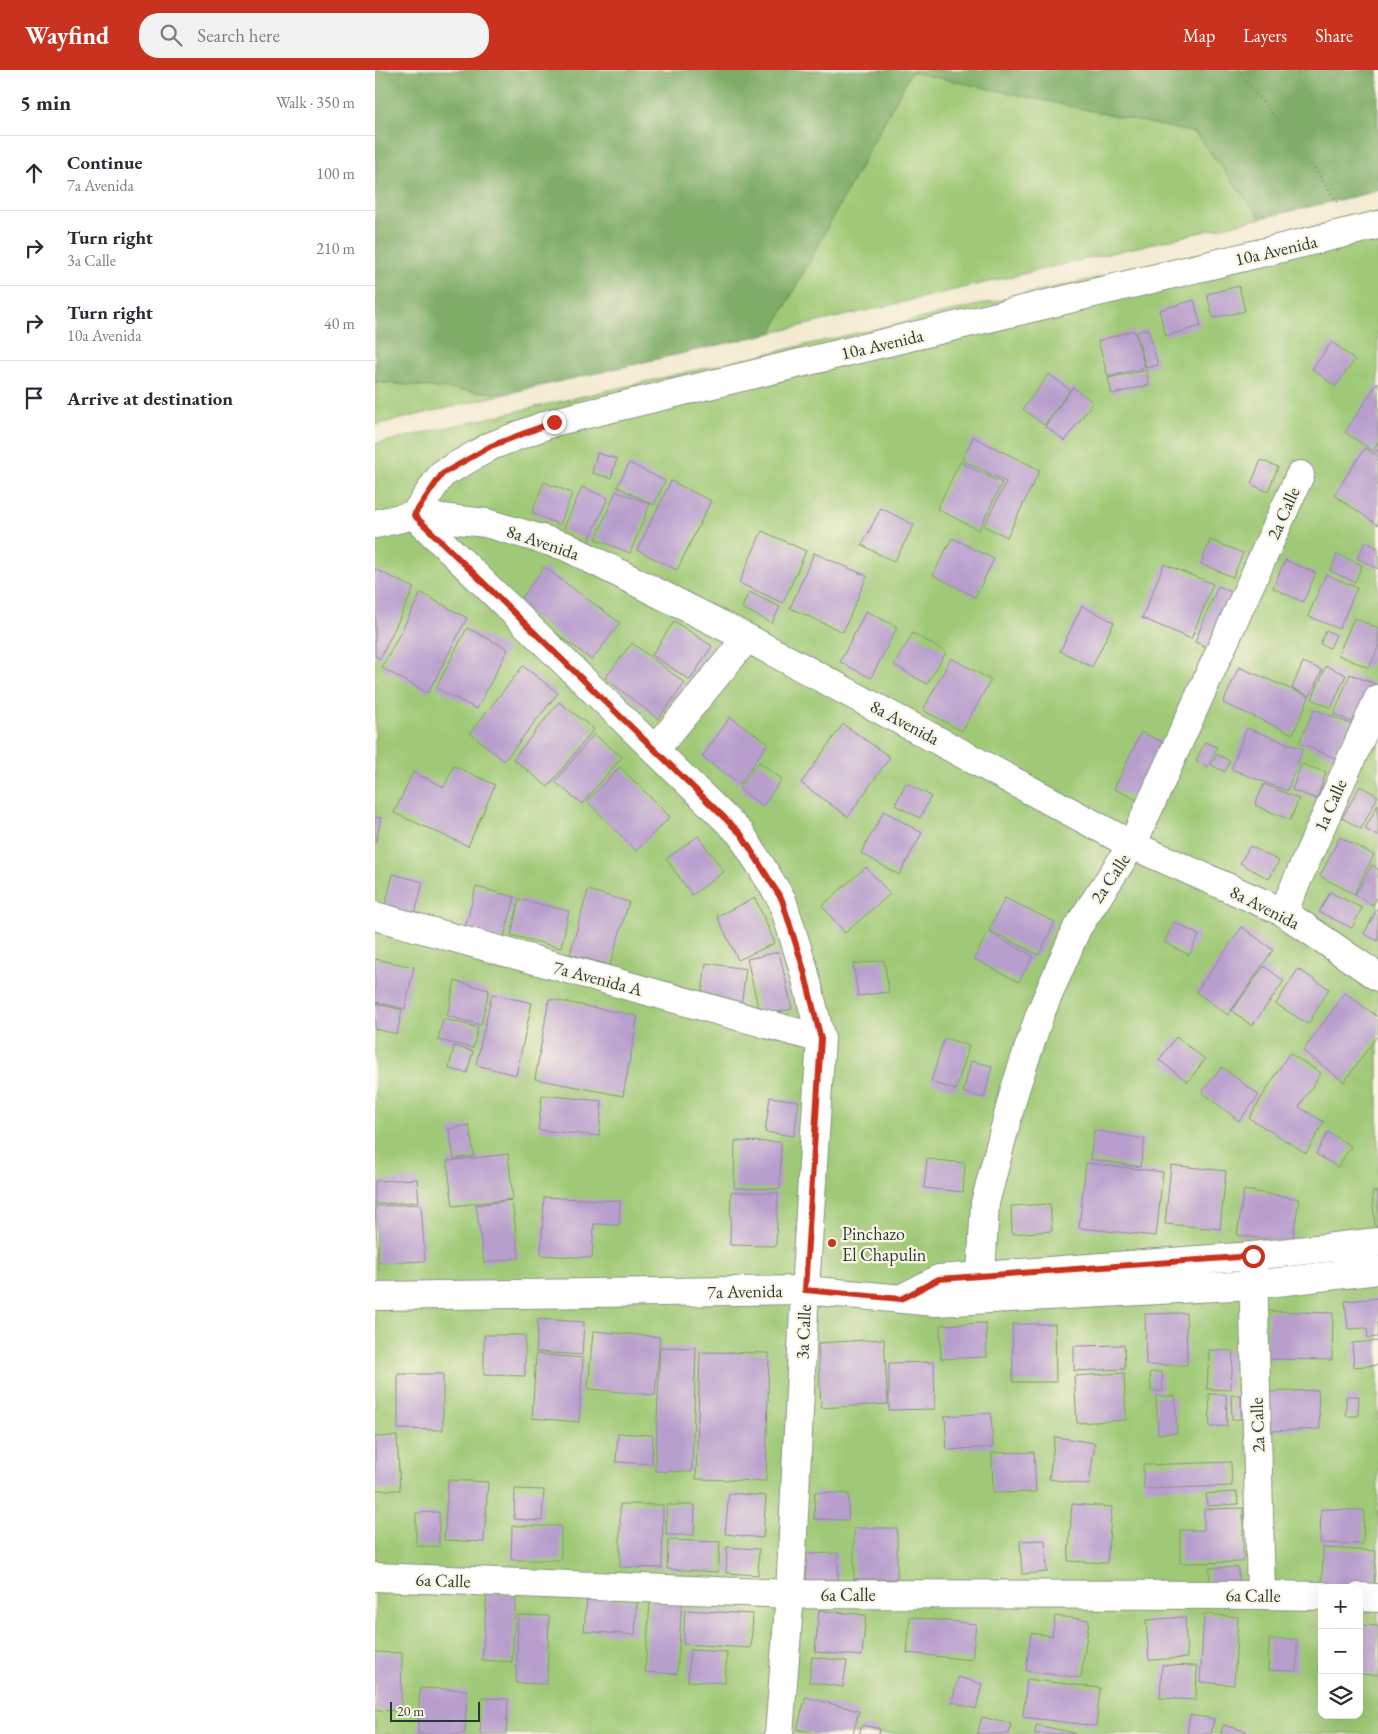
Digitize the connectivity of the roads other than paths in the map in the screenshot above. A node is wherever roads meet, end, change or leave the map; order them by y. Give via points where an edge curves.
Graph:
1 (1368, 228) edge
2 (1300, 475) dead end
3 (414, 515) junction
4 (375, 524) edge
5 (747, 638) junction
6 (1378, 699) edge
7 (655, 750) junction
8 (1132, 845) junction
9 (1283, 912) junction
10 (375, 916) edge
11 (1378, 977) edge
12 (821, 1039) junction
13 (1378, 1242) edge
14 (1253, 1256) junction
15 (1378, 1270) edge
16 (1253, 1285) junction
17 (982, 1288) junction
18 (805, 1290) junction
19 (375, 1296) edge
20 (375, 1577) edge
21 (790, 1594) junction
22 (1261, 1595) junction
23 (1318, 1596) edge
24 (1363, 1597) edge
25 (1378, 1598) edge
26 (779, 1734) edge

1 - 3 street, 10a Avenida via 554,422 491,446 442,474
2 - 8 street, 2a Calle
3 - 4 street, 8a Avenida
3 - 5 street, 8a Avenida via 486,523 565,546
3 - 7 street, 3a Calle
5 - 7 street
5 - 8 street, 8a Avenida
6 - 9 street, 1a Calle
7 - 12 street, 3a Calle via 741,834 782,900
8 - 9 street, 8a Avenida
8 - 17 street, 2a Calle via 1077,928 1040,1014 1015,1089 985,1203
9 - 11 street, 8a Avenida
10 - 12 street, 7a Avenida A
12 - 18 street, 3a Calle
13 - 14 street, 7a Avenida
14 - 16 street, 2a Calle
14 - 17 street, 7a Avenida
15 - 16 street
16 - 17 street
16 - 22 street, 2a Calle
17 - 18 street, 7a Avenida via 939,1279 901,1299
18 - 19 street, 7a Avenida
18 - 21 street, 3a Calle
20 - 21 street, 6a Calle
21 - 22 street, 6a Calle
21 - 26 street, 3a Calle
22 - 23 street, 6a Calle
24 - 25 street

